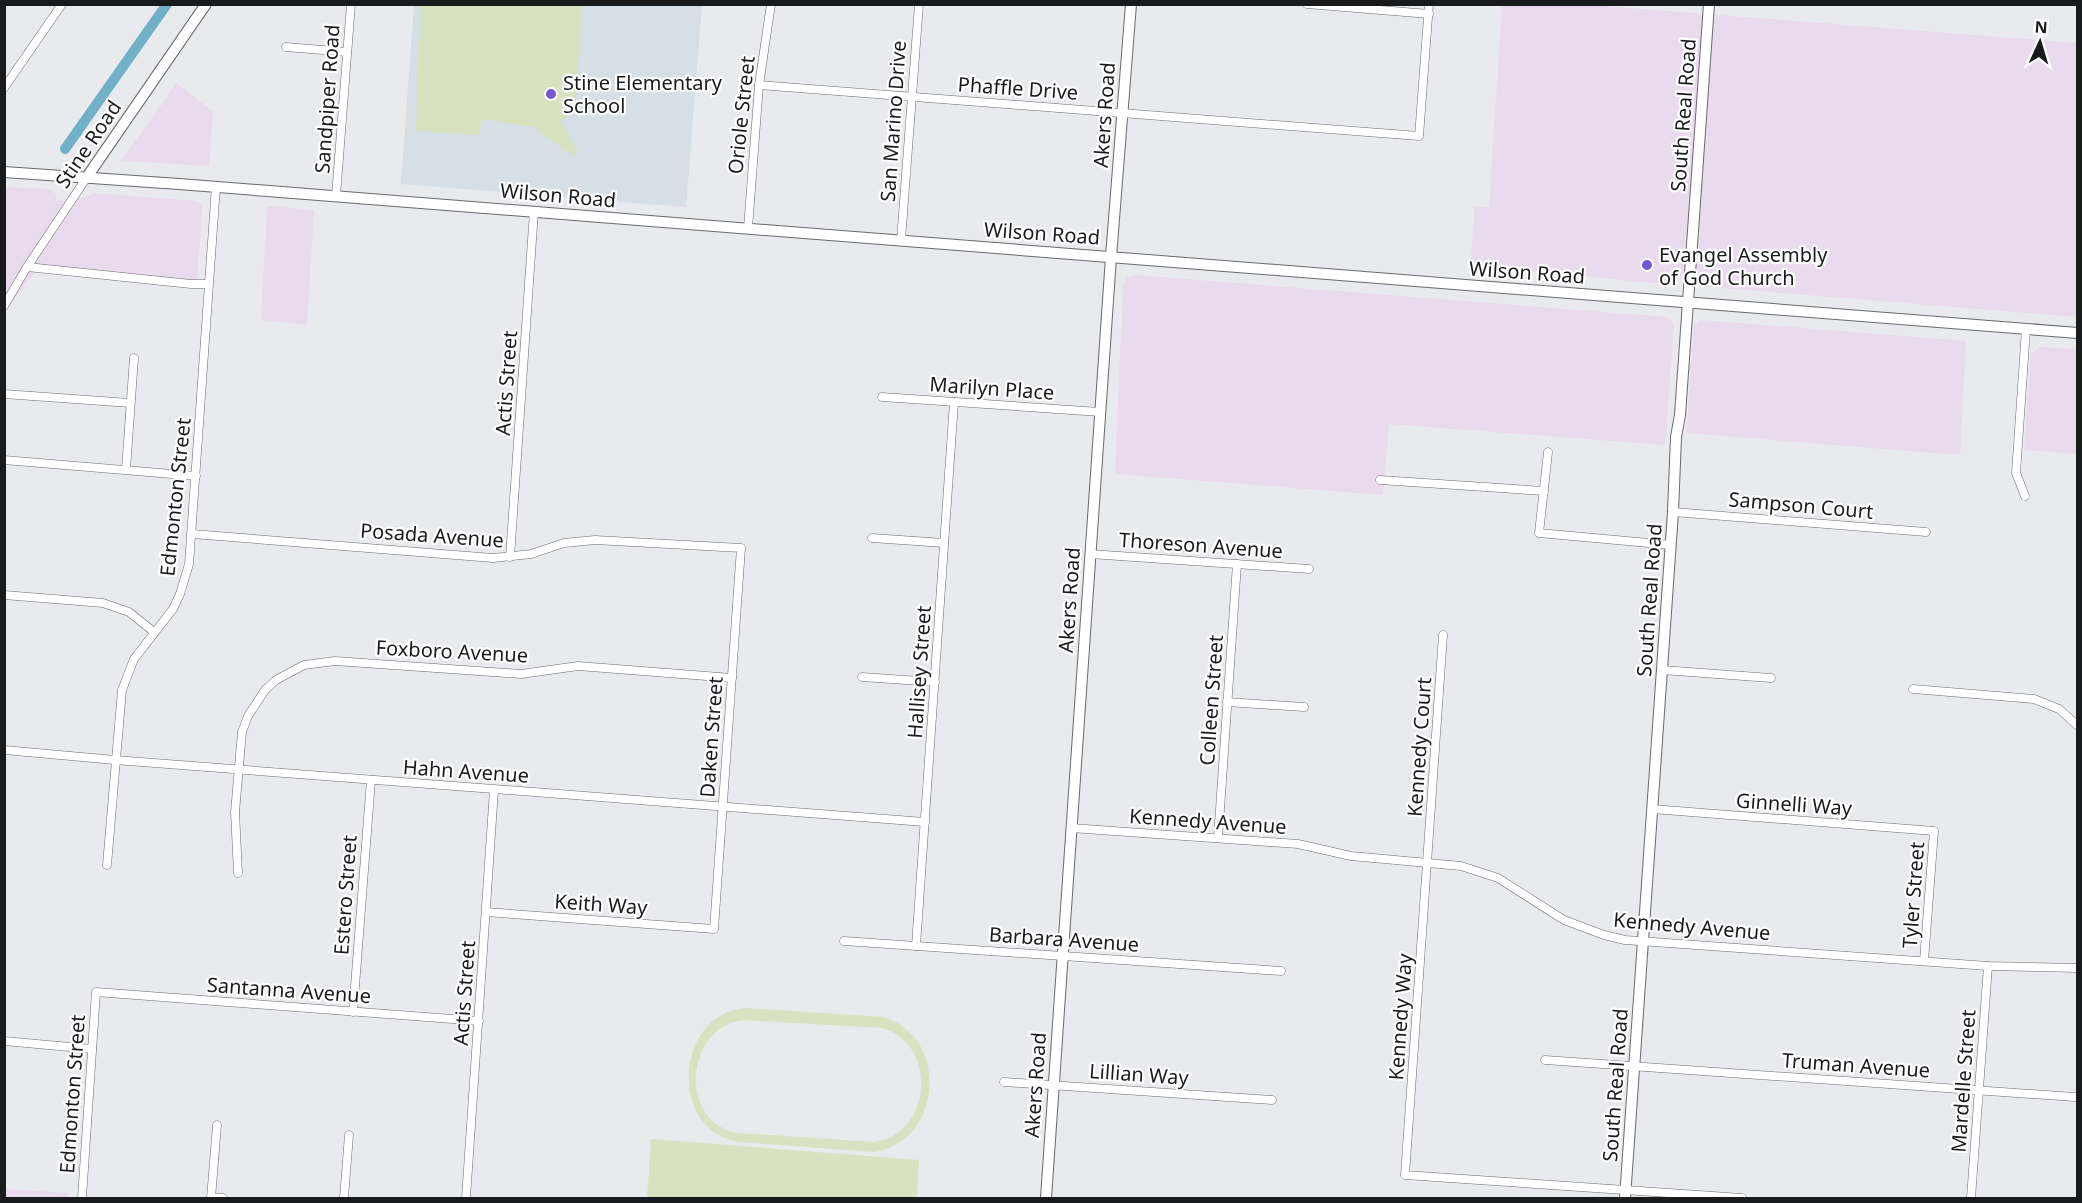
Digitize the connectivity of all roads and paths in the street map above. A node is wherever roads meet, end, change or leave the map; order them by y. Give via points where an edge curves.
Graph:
1 (62, 4) edge
2 (206, 4) edge
3 (351, 4) edge
4 (771, 4) edge
5 (919, 4) edge
6 (1131, 4) edge
7 (1307, 4) edge
8 (1430, 4) edge
9 (1709, 4) edge
10 (1429, 14) junction
11 (286, 47) dead end
12 (347, 52) junction
13 (759, 85) junction
14 (4, 88) edge
15 (912, 96) junction
16 (1122, 113) junction
17 (4, 172) edge
18 (87, 177) junction
19 (216, 186) junction
20 (336, 196) junction
21 (534, 212) junction
22 (748, 228) junction
23 (901, 240) junction
24 (1111, 257) junction
25 (27, 267) junction
26 (208, 284) junction
27 (1688, 302) junction
28 (4, 306) edge
29 (2026, 329) junction
30 (2078, 333) edge
31 (134, 358) dead end
32 (4, 394) edge
33 (882, 397) dead end
34 (954, 402) junction
35 (130, 403) junction
36 (1100, 412) junction
37 (1548, 452) dead end
38 (4, 460) edge
39 (126, 469) junction
40 (196, 476) junction
41 (1380, 480) dead end
42 (1544, 491) junction
43 (2025, 495) dead end
44 (1673, 512) junction
45 (1926, 532) dead end
46 (192, 534) junction
47 (872, 538) dead end
48 (944, 543) junction
49 (1671, 545) junction
50 (741, 548) joint
51 (1090, 554) junction
52 (510, 557) junction
53 (1237, 564) junction
54 (1309, 569) dead end
55 (4, 595) edge
56 (154, 632) junction
57 (1443, 635) dead end
58 (1662, 670) junction
59 (862, 677) dead end
60 (732, 678) junction
61 (1771, 678) dead end
62 (935, 682) junction
63 (1913, 689) dead end
64 (1227, 702) junction
65 (1304, 707) dead end
66 (2078, 726) edge
67 (4, 750) edge
68 (115, 760) junction
69 (238, 770) junction
70 (371, 780) junction
71 (494, 790) junction
72 (723, 807) junction
73 (1652, 809) junction
74 (925, 822) junction
75 (1071, 828) junction
76 (1934, 831) joint
77 (1218, 838) junction
78 (1427, 862) junction
79 (106, 865) dead end
80 (238, 873) dead end
81 (486, 912) junction
82 (714, 929) joint
83 (844, 940) dead end
84 (1643, 941) junction
85 (916, 946) junction
86 (1063, 956) junction
87 (1924, 961) junction
88 (1988, 966) junction
89 (2078, 968) edge
90 (1281, 971) dead end
91 (96, 992) joint
92 (353, 1012) junction
93 (478, 1021) junction
94 (4, 1041) edge
95 (92, 1049) junction
96 (1545, 1060) dead end
97 (1634, 1066) junction
98 (1004, 1082) dead end
99 (1054, 1085) junction
100 (1979, 1090) junction
101 (2075, 1097) dead end
102 (1272, 1100) dead end
103 (217, 1125) dead end
104 (349, 1135) dead end
105 (1625, 1194) edge
106 (82, 1198) edge
107 (223, 1198) edge
108 (344, 1198) edge
109 (466, 1198) edge
110 (1046, 1198) edge
111 (1742, 1198) edge
112 (1971, 1198) edge

1 - 14 street
2 - 18 street, Stine Road
3 - 12 street, Sandpiper Road
4 - 13 street, Oriole Street
5 - 15 street, San Marino Drive
6 - 16 street, Akers Road
7 - 10 street
8 - 10 street
9 - 27 street, South Real Road
10 - 16 street, Phaffle Drive via 1419,136
11 - 12 street
12 - 20 street, Sandpiper Road
13 - 15 street, Phaffle Drive
13 - 22 street, Oriole Street
15 - 16 street, Phaffle Drive
15 - 23 street, San Marino Drive
16 - 24 street, Akers Road
17 - 18 street, Wilson Road
18 - 19 street, Wilson Road
18 - 25 street, Stine Road
19 - 20 street, Wilson Road
19 - 26 street, Edmonton Street
20 - 21 street, Wilson Road
21 - 22 street, Wilson Road
21 - 52 street, Actis Street
22 - 23 street, Wilson Road
23 - 24 street, Wilson Road
24 - 27 street, Wilson Road
24 - 36 street, Akers Road
25 - 26 street
25 - 28 street, Stine Road
26 - 40 street, Edmonton Street
27 - 29 street, Wilson Road
27 - 44 street, South Real Road
29 - 30 street, Wilson Road
29 - 43 street via 2016,473
31 - 35 street
32 - 35 street
33 - 34 street, Marilyn Place
34 - 36 street, Marilyn Place
34 - 48 street, Hallisey Street
35 - 39 street
36 - 51 street, Akers Road
37 - 42 street
38 - 39 street
39 - 40 street
40 - 46 street, Edmonton Street
41 - 42 street
42 - 49 street via 1539,533
44 - 45 street, Sampson Court
44 - 49 street, South Real Road
46 - 52 street, Posada Avenue
46 - 56 street, Edmonton Street via 180,594
47 - 48 street
48 - 62 street, Hallisey Street
49 - 58 street, South Real Road
50 - 52 street, Posada Avenue via 596,540 564,543
50 - 60 street, Daken Street
51 - 53 street, Thoreson Avenue
51 - 75 street, Akers Road
53 - 54 street, Thoreson Avenue
53 - 64 street, Colleen Street
55 - 56 street via 103,603 129,612
56 - 68 street, Edmonton Street via 134,659 122,690
57 - 78 street, Kennedy Court
58 - 61 street
58 - 73 street, South Real Road
59 - 62 street
60 - 69 street, Foxboro Avenue via 578,666 502,674 318,662 276,680 255,703 242,732
60 - 72 street, Daken Street
62 - 74 street, Hallisey Street
63 - 66 street via 2034,699 2059,709
64 - 65 street
64 - 77 street, Colleen Street
67 - 68 street, Hahn Avenue
68 - 69 street, Hahn Avenue
68 - 79 street, Edmonton Street
69 - 70 street, Hahn Avenue
69 - 80 street, Foxboro Avenue
70 - 71 street, Hahn Avenue
70 - 92 street, Estero Street
71 - 72 street, Hahn Avenue
71 - 81 street, Actis Street
72 - 74 street, Hahn Avenue
72 - 82 street, Daken Street
73 - 76 street, Ginnelli Way
73 - 84 street, South Real Road
74 - 85 street, Hallisey Street
75 - 77 street, Kennedy Avenue
75 - 86 street, Akers Road
76 - 87 street, Tyler Street
77 - 78 street, Kennedy Avenue via 1298,844 1351,856
78 - 84 street, Kennedy Avenue via 1479,870 1584,928
78 - 105 street, Kennedy Way via 1405,1175
81 - 82 street, Keith Way
81 - 93 street, Actis Street
83 - 85 street, Barbara Avenue
84 - 87 street, Kennedy Avenue
84 - 97 street, South Real Road
85 - 86 street, Barbara Avenue
86 - 90 street, Barbara Avenue
86 - 99 street, Akers Road
87 - 88 street, Kennedy Avenue
88 - 89 street, Kennedy Avenue
88 - 100 street, Mardelle Street
91 - 92 street, Santanna Avenue
91 - 95 street, Edmonton Street
92 - 93 street, Santanna Avenue
93 - 109 street, Actis Street
94 - 95 street
95 - 106 street, Edmonton Street
96 - 97 street, Truman Avenue
97 - 100 street, Truman Avenue
97 - 105 street, South Real Road
98 - 99 street, Lillian Way
99 - 102 street, Lillian Way
99 - 110 street, Akers Road
100 - 101 street, Truman Avenue
100 - 112 street, Mardelle Street
103 - 107 street via 211,1198
104 - 108 street
105 - 111 street

